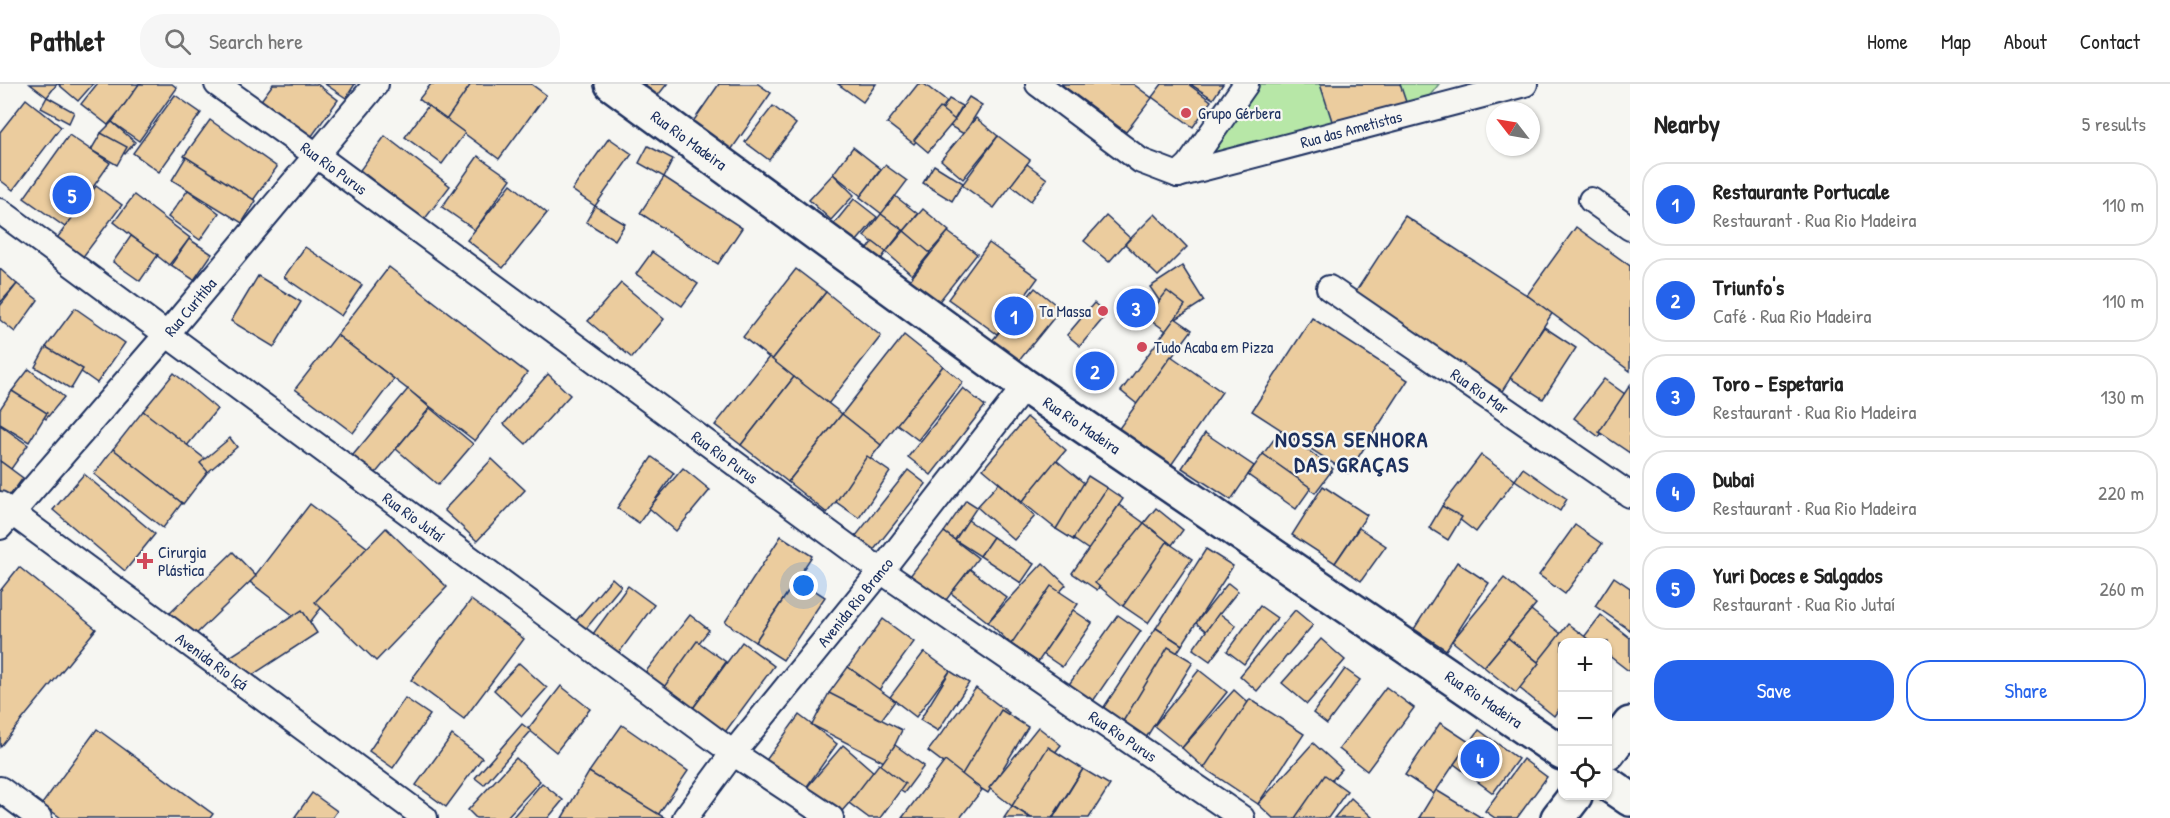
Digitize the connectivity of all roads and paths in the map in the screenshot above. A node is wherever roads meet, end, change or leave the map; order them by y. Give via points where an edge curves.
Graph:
1 (217, 84) edge
2 (376, 84) edge
3 (612, 84) edge
4 (1246, 84) edge
5 (1450, 84) edge
6 (1525, 84) edge
7 (1041, 85) edge
8 (1431, 108) junction
9 (316, 155) junction
10 (1178, 175) junction
11 (1591, 200) dead end
12 (0, 212) edge
13 (1630, 228) edge
14 (1329, 288) dead end
15 (167, 334) junction
16 (1025, 386) junction
17 (1630, 495) edge
18 (4, 514) edge
19 (881, 572) junction
20 (1630, 724) edge
21 (1612, 748) edge
22 (1558, 750) edge
23 (733, 753) junction
24 (1612, 787) edge
25 (0, 789) edge
26 (1630, 799) edge
27 (1571, 800) edge
28 (39, 818) edge
29 (424, 818) edge
30 (685, 818) edge
31 (831, 818) edge
32 (1242, 818) edge
33 (1558, 818) edge

1 - 9 street, Rua Rio Purus
2 - 9 street, Rua Curitiba
3 - 16 street, Rua Rio Madeira
4 - 10 street
5 - 8 street
6 - 8 street, Rua das Ametistas
7 - 10 street via 1141,161
8 - 10 street, Rua das Ametistas
9 - 15 street, Rua Curitiba
9 - 19 street, Rua Rio Purus
11 - 13 street
12 - 15 street, Rua Rio Jutaí
14 - 17 street, Rua Rio Mar
15 - 18 street, Rua Curitiba
15 - 23 street, Rua Rio Jutaí
16 - 19 street, Avenida Rio Branco
16 - 22 street, Rua Rio Madeira
18 - 29 street, Avenida Rio Içá
19 - 23 street, Avenida Rio Branco
19 - 32 street, Rua Rio Purus
20 - 21 street
23 - 30 street, Avenida Rio Branco
23 - 31 street, Rua Rio Jutaí
24 - 26 street
25 - 28 street
27 - 33 street

